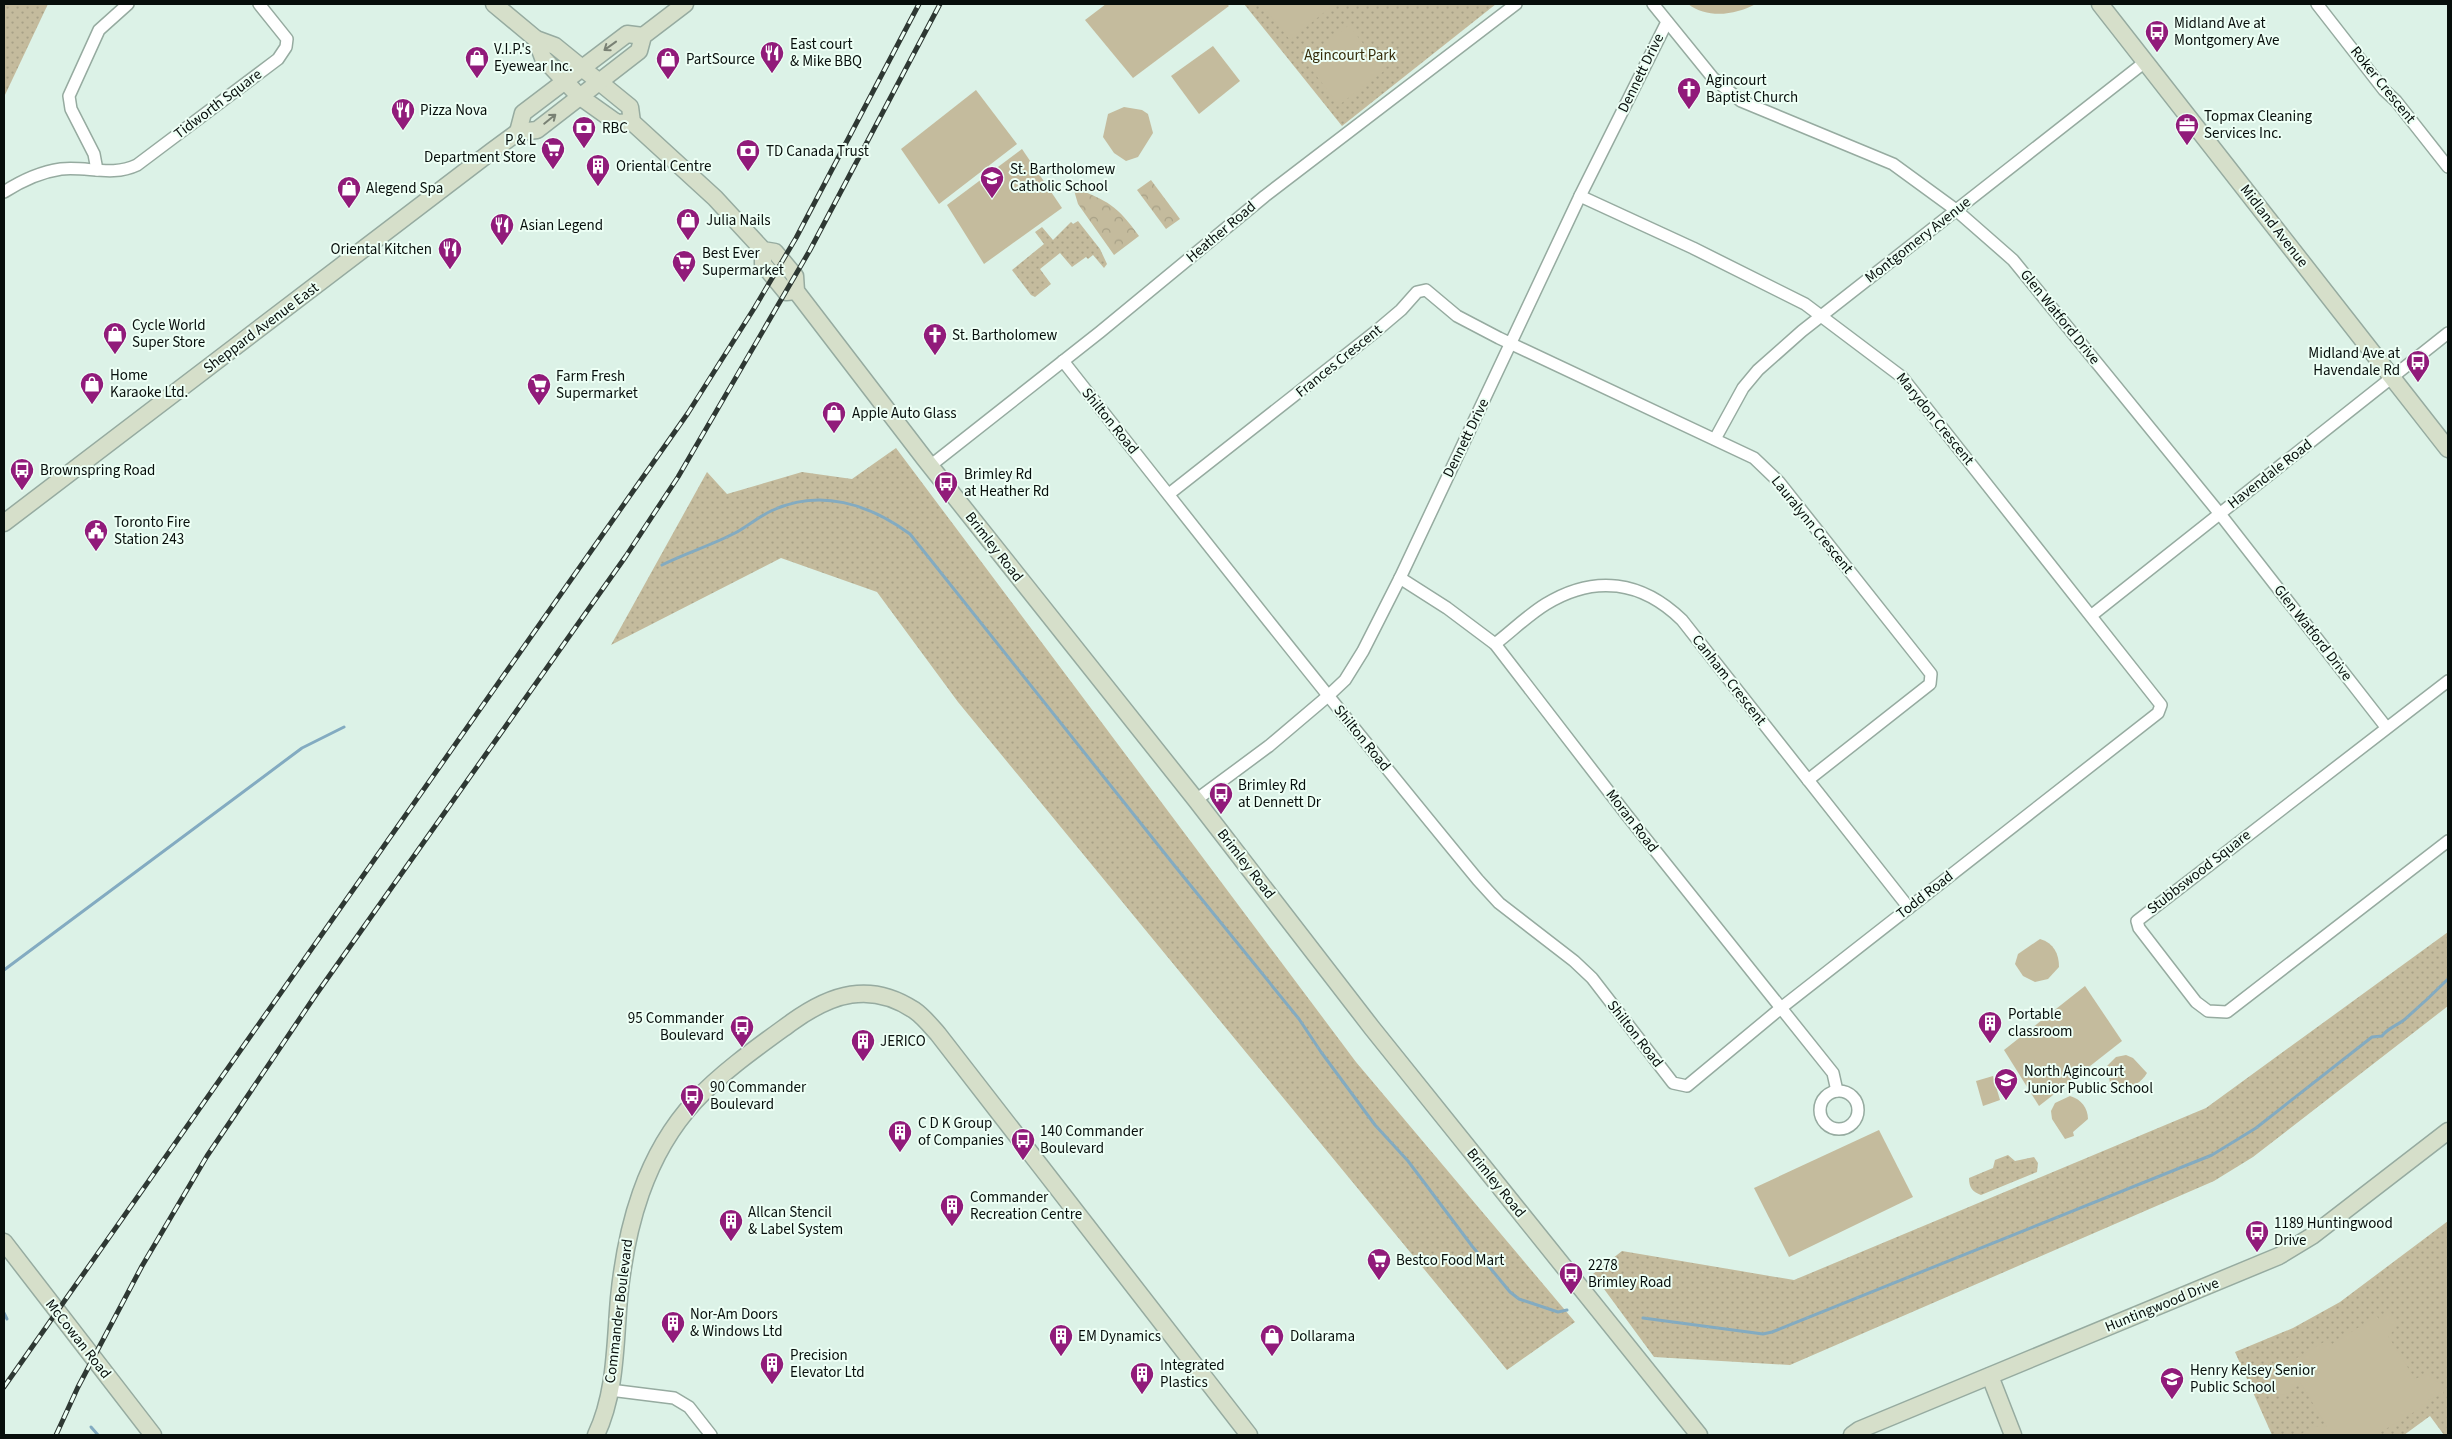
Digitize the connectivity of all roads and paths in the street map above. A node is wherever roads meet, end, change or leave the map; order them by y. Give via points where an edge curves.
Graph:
1 (128, 4) edge
2 (259, 4) edge
3 (494, 4) edge
4 (1516, 4) edge
5 (1653, 4) edge
6 (2100, 4) edge
7 (2318, 4) edge
8 (676, 6) edge
9 (1667, 22) junction
10 (643, 36) junction
11 (536, 39) junction
12 (2145, 62) junction
13 (580, 68) junction
14 (564, 80) junction
15 (597, 82) junction
16 (579, 96) junction
17 (632, 122) junction
18 (518, 132) junction
19 (2448, 167) edge
20 (97, 170) junction
21 (4, 192) edge
22 (1580, 196) junction
23 (1956, 210) junction
24 (1823, 315) junction
25 (2448, 333) edge
26 (1512, 344) junction
27 (1063, 361) junction
28 (2393, 376) junction
29 (1715, 439) junction
30 (2448, 449) edge
31 (930, 466) junction
32 (1169, 494) junction
33 (2220, 514) junction
34 (6, 516) edge
35 (1400, 578) junction
36 (2092, 615) junction
37 (1495, 644) junction
38 (2448, 681) edge
39 (1328, 696) junction
40 (2161, 705) joint
41 (2386, 727) junction
42 (1808, 780) junction
43 (1196, 800) junction
44 (2448, 841) edge
45 (1909, 908) junction
46 (1781, 1008) junction
47 (1687, 1086) joint
48 (1838, 1091) dead end
49 (2448, 1131) edge
50 (4, 1242) edge
51 (1990, 1376) junction
52 (610, 1390) junction
53 (153, 1435) edge
54 (596, 1435) edge
55 (711, 1435) edge
56 (1249, 1435) edge
57 (1699, 1435) edge
58 (1852, 1435) edge
59 (2013, 1435) edge

1 - 20 street via 100,30 69,96 70,109 94,154
2 - 20 street, Tidworth Square via 287,39 278,59 137,165 124,171
3 - 11 main road, Brimley Road
4 - 27 street, Heather Road via 1264,196
5 - 9 street, Glen Watford Drive
6 - 12 main road, Midland Avenue
7 - 19 street, Roker Crescent
8 - 10 main road, Sheppard Avenue East
9 - 22 street, Dennett Drive
9 - 23 street, Glen Watford Drive via 1713,78 1741,101 1893,164
10 -> 13 main road via 626,34
10 - 15 main road, Sheppard Avenue East via 639,51
11 - 13 main road, Brimley Road via 555,46
11 - 14 main road, Brimley Road via 543,58
12 - 23 street, Montgomery Avenue
12 - 28 main road, Midland Avenue
13 - 14 main road
13 - 15 main road, Brimley Road
14 - 16 main road, Brimley Road
14 - 18 main road via 523,113
15 - 16 main road, Sheppard Avenue East
15 - 17 main road, Brimley Road via 630,107
16 - 17 main road, Brimley Road via 617,123
18 -> 16 main road, Sheppard Avenue East via 537,130
17 - 31 main road, Brimley Road via 714,198 763,250 775,252 795,276 796,291
18 - 34 main road, Sheppard Avenue East
20 - 21 street, Tidworth Square via 62,169 41,174
22 - 24 street, Marydon Crescent via 1693,248
22 - 26 street, Dennett Drive
23 - 24 street, Montgomery Avenue
23 - 33 street, Glen Watford Drive via 2013,260
24 - 29 street, Montgomery Avenue via 1758,370 1743,388
24 - 36 street, Marydon Crescent via 1902,377
25 - 28 street, Havendale Road
26 - 29 street, Lauralynn Crescent
26 - 32 street, Frances Crescent via 1457,316 1426,290 1417,292 1375,332
26 - 35 street, Dennett Drive
27 - 31 street, Heather Road
27 - 32 street, Shilton Road
28 - 30 main road, Midland Avenue
28 - 33 street, Havendale Road
29 - 42 street, Lauralynn Crescent via 1754,458 1779,482 1931,674 1930,684
31 - 43 main road, Brimley Road
32 - 39 street, Shilton Road
33 - 36 street, Havendale Road
33 - 41 street, Glen Watford Drive
35 - 37 street, Moran Road
35 - 39 street, Dennett Drive via 1363,651 1345,680
36 - 40 street, Marydon Crescent
37 - 42 street, Canham Crescent via 1545,605 1566,593 1599,585 1641,591 1667,606 1682,620
37 - 46 street, Moran Road
38 - 41 street, Stubbswood Square
39 - 43 street, Dennett Drive via 1269,746
39 - 47 street, Shilton Road via 1499,903 1586,972 1673,1083
40 - 45 street, Todd Road via 2158,713
41 - 44 street, Stubbswood Square via 2150,909 2137,921 2140,928 2196,1002 2208,1011 2227,1012
42 - 45 street, Canham Crescent
43 - 57 main road, Brimley Road via 1378,1036
45 - 46 street, Todd Road
46 - 47 street, Todd Road
46 - 48 street, Moran Road via 1833,1073
49 - 51 main road, Huntingwood Drive via 2312,1236 2279,1256
50 - 53 main road, McCowan Road
51 - 58 main road, Huntingwood Drive
51 - 59 main road
52 - 54 main road, Commander Boulevard via 605,1417
52 - 55 street via 674,1398 689,1407
52 - 56 main road, Commander Boulevard via 628,1232 639,1195 664,1143 695,1101 815,1005 836,996 870,994 887,997 914,1010 938,1034

